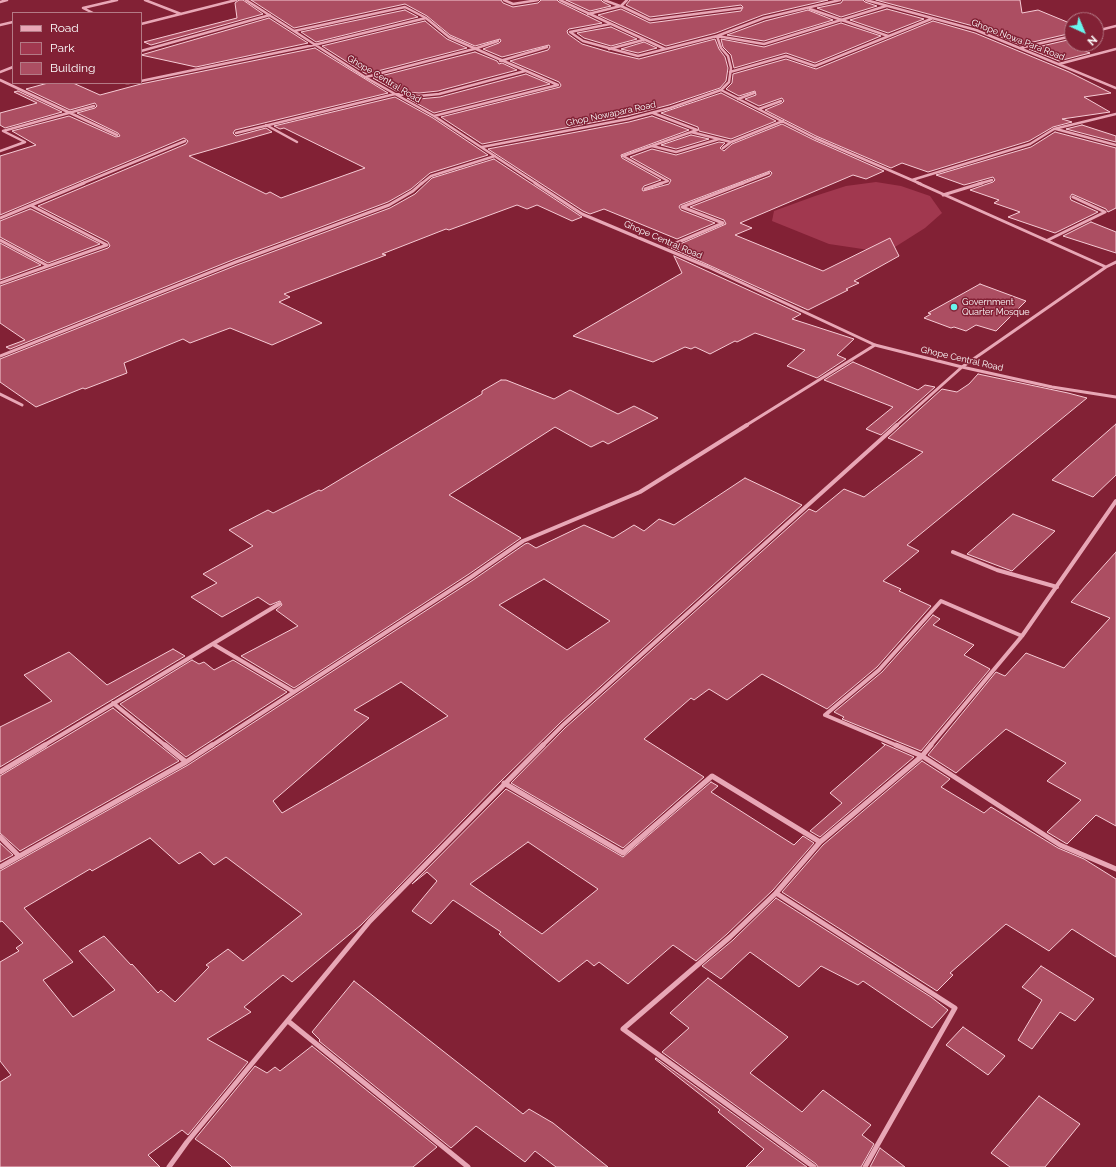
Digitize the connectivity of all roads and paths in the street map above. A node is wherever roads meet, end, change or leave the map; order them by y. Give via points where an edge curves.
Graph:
1 (7, 0) edge
2 (117, 0) edge
3 (145, 0) edge
4 (236, 0) edge
5 (246, 0) edge
6 (504, 0) edge
7 (538, 0) edge
8 (560, 0) edge
9 (604, 0) edge
10 (627, 0) edge
11 (840, 0) edge
12 (866, 0) edge
13 (0, 2) edge
14 (621, 6) junction
15 (886, 6) junction
16 (741, 8) dead end
17 (808, 8) junction
18 (91, 12) edge
19 (181, 14) junction
20 (588, 14) junction
21 (270, 16) junction
22 (426, 18) junction
23 (931, 18) junction
24 (841, 20) junction
25 (12, 22) edge
26 (142, 24) edge
27 (610, 24) junction
28 (0, 25) edge
29 (1116, 26) edge
30 (1104, 29) edge
31 (294, 31) junction
32 (717, 36) junction
33 (889, 36) junction
34 (1064, 38) edge
35 (643, 40) junction
36 (498, 41) dead end
37 (314, 45) junction
38 (547, 47) dead end
39 (1019, 48) junction
40 (474, 49) junction
41 (608, 49) junction
42 (665, 49) junction
43 (1116, 49) edge
44 (142, 51) edge
45 (500, 61) junction
46 (1059, 64) junction
47 (12, 67) edge
48 (525, 71) junction
49 (0, 72) edge
50 (730, 72) junction
51 (365, 77) junction
52 (0, 80) edge
53 (142, 80) edge
54 (1116, 88) edge
55 (721, 90) junction
56 (754, 93) dead end
57 (395, 94) junction
58 (738, 99) junction
59 (781, 101) dead end
60 (94, 106) dead end
61 (759, 110) junction
62 (69, 112) junction
63 (653, 113) junction
64 (1116, 114) edge
65 (434, 116) junction
66 (783, 122) junction
67 (266, 125) junction
68 (1054, 129) junction
69 (691, 132) junction
70 (236, 134) dead end
71 (117, 135) dead end
72 (719, 139) junction
73 (185, 141) dead end
74 (297, 142) dead end
75 (731, 142) junction
76 (1116, 145) edge
77 (652, 146) junction
78 (482, 147) junction
79 (723, 148) dead end
80 (0, 151) edge
81 (495, 156) junction
82 (769, 173) dead end
83 (912, 180) junction
84 (992, 180) dead end
85 (645, 189) dead end
86 (943, 195) junction
87 (1073, 197) dead end
88 (32, 206) junction
89 (0, 218) edge
90 (0, 240) edge
91 (1048, 240) junction
92 (669, 246) dead end
93 (1116, 262) edge
94 (48, 266) junction
95 (1106, 267) junction
96 (0, 283) edge
97 (875, 345) junction
98 (0, 356) edge
99 (962, 367) junction
100 (0, 394) edge
101 (1116, 397) edge
102 (22, 405) dead end
103 (1116, 501) edge
104 (953, 552) dead end
105 (1057, 587) junction
106 (279, 604) dead end
107 (1022, 636) junction
108 (213, 644) junction
109 (294, 692) junction
110 (112, 703) junction
111 (922, 756) junction
112 (186, 762) junction
113 (0, 772) edge
114 (504, 783) junction
115 (0, 836) edge
116 (820, 842) junction
117 (19, 856) junction
118 (0, 867) edge
119 (1116, 869) edge
120 (776, 893) junction
121 (288, 1021) junction
122 (169, 1167) edge
123 (468, 1167) edge
124 (814, 1167) edge
125 (864, 1167) edge

1 - 13 street
2 - 18 street via 83,8
3 - 19 street
4 - 19 street
5 - 21 street, Ghope Central Road
6 - 7 street via 513,4
8 - 20 street
9 - 14 street
10 - 14 street
11 - 17 street
12 - 15 street, Ghope Nowa Para Road
14 - 16 street via 650,20
14 - 20 street
15 - 23 street, Ghope Nowa Para Road
15 - 24 street
17 - 24 street
17 - 32 street via 764,18
19 - 26 street
20 - 27 street
21 - 31 street, Ghope Central Road
21 - 44 street
22 - 31 street via 405,7
22 - 37 street
22 - 40 street via 448,37
23 - 33 street
23 - 39 street, Ghope Nowa Para Road via 976,30
24 - 32 street via 764,44
24 - 33 street
25 - 28 street
27 - 35 street
27 - 41 street via 570,32 583,41
29 - 30 street
31 - 37 street, Ghope Central Road
32 - 42 street
32 - 50 street via 721,48 728,56
33 - 50 street via 815,66 786,56
34 - 39 street
35 - 41 street
35 - 42 street
36 - 40 street
37 - 51 street, Ghope Central Road
37 - 53 street
38 - 45 street
39 - 46 street, Ghope Nowa Para Road
40 - 45 street
40 - 51 street
41 - 42 street via 638,56
43 - 46 street
45 - 48 street
46 - 54 street, Ghope Nowa Para Road
47 - 49 street
48 - 57 street via 439,94
48 - 65 street via 558,85
50 - 55 street via 729,82
51 - 57 street, Ghope Central Road
52 - 62 street
55 - 58 street
55 - 63 street, Ghop Nowapara Road
56 - 58 street
57 - 65 street, Ghope Central Road
57 - 67 street
58 - 61 street
59 - 61 street
60 - 62 street
61 - 66 street
62 - 71 street
62 - 80 street via 3,132 25,142
63 - 69 street via 696,130
63 - 78 street, Ghop Nowapara Road
64 - 68 street
65 - 78 street, Ghope Central Road
66 - 75 street
66 - 83 street
67 - 70 street
67 - 74 street
68 - 76 street
68 - 83 street via 1030,144
69 - 72 street
69 - 77 street
72 - 75 street
72 - 77 street via 676,152
73 - 88 street
75 - 79 street
77 - 85 street via 623,156 668,181
78 - 81 street, Ghope Central Road
81 - 97 street, Ghope Central Road via 582,214 708,267
81 - 98 street via 431,176 390,205 236,262
82 - 92 street via 682,207 723,223
83 - 86 street
84 - 86 street
86 - 91 street
87 - 91 street via 1105,212
88 - 89 street
88 - 94 street via 107,245
90 - 94 street
91 - 95 street
93 - 95 street
94 - 96 street
95 - 99 street
97 - 99 street, Ghope Central Road
97 - 109 street via 640,492 524,541
99 - 101 street, Ghope Central Road
99 - 114 street via 563,724
100 - 102 street
103 - 105 street
104 - 105 street via 997,570
105 - 107 street
106 - 108 street
107 - 111 street
107 - 111 street via 941,600 880,670 826,715
108 - 109 street
108 - 110 street
109 - 112 street
110 - 112 street
110 - 113 street
111 - 116 street
111 - 119 street via 1060,845
112 - 117 street
114 - 116 street via 623,853 712,776
114 - 121 street via 370,921
115 - 117 street
116 - 120 street
117 - 118 street
120 - 124 street via 730,937 623,1029
120 - 125 street via 955,1008
121 - 122 street
121 - 123 street

